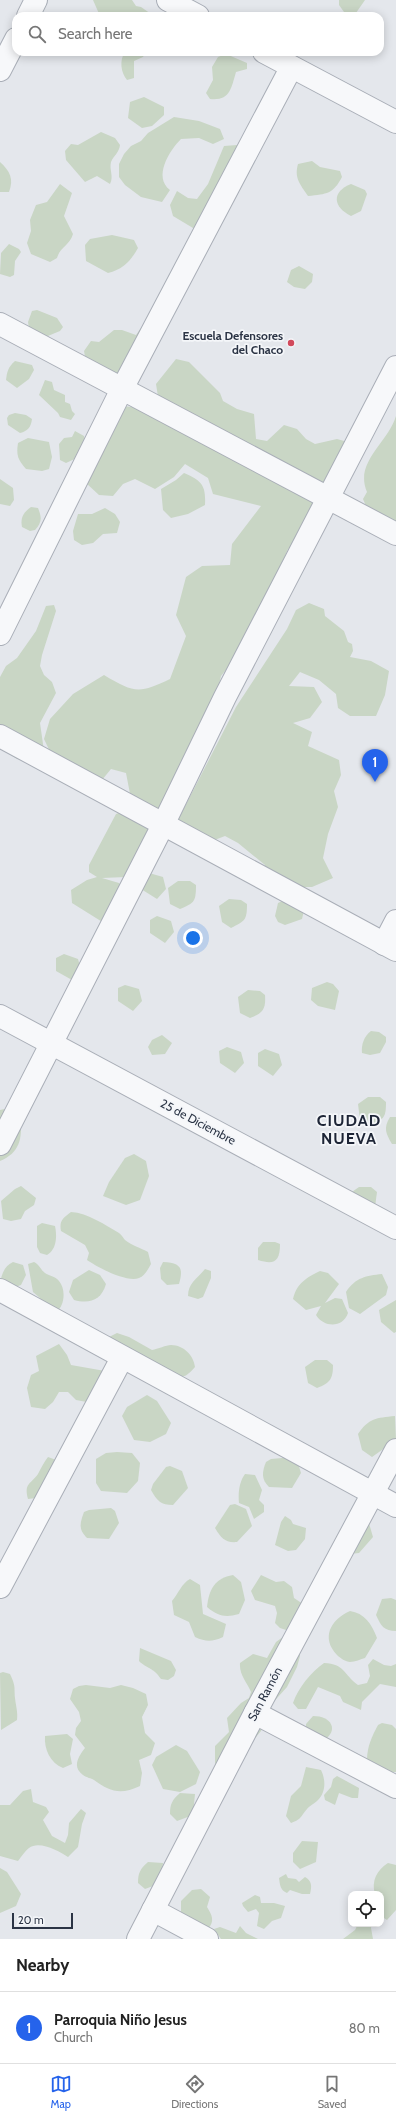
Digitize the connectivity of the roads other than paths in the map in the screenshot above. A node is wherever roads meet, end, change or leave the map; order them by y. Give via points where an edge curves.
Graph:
1 (36, 0) edge
2 (168, 0) edge
3 (30, 12) edge
4 (190, 12) edge
5 (12, 47) edge
6 (271, 56) edge
7 (291, 68) junction
8 (0, 70) edge
9 (396, 122) edge
10 (0, 324) edge
11 (396, 367) edge
12 (122, 389) junction
13 (328, 498) junction
14 (396, 534) edge
15 (0, 634) edge
16 (0, 736) edge
17 (163, 825) junction
18 (396, 921) edge
19 (390, 947) edge
20 (0, 1016) edge
21 (52, 1043) junction
22 (0, 1144) edge
23 (396, 1228) edge
24 (0, 1290) edge
25 (122, 1358) junction
26 (396, 1450) edge
27 (373, 1494) junction
28 (396, 1506) edge
29 (0, 1586) edge
30 (255, 1712) junction
31 (396, 1788) edge
32 (153, 1910) junction
33 (138, 1939) edge
34 (207, 1939) edge

1 - 3 street
2 - 4 street
5 - 8 street
6 - 7 street
7 - 9 street
7 - 12 street
10 - 12 street
11 - 13 street
12 - 13 street
12 - 15 street
13 - 14 street
13 - 17 street via 224,697
16 - 17 street
17 - 19 street
17 - 21 street
18 - 19 street
20 - 21 street, 25 de Diciembre
21 - 22 street
21 - 23 street, 25 de Diciembre
24 - 25 street
25 - 27 street
25 - 29 street
26 - 27 street, San Ramón
27 - 28 street
27 - 30 street, San Ramón
30 - 31 street
30 - 32 street, San Ramón
32 - 33 street, San Ramón
32 - 34 street

